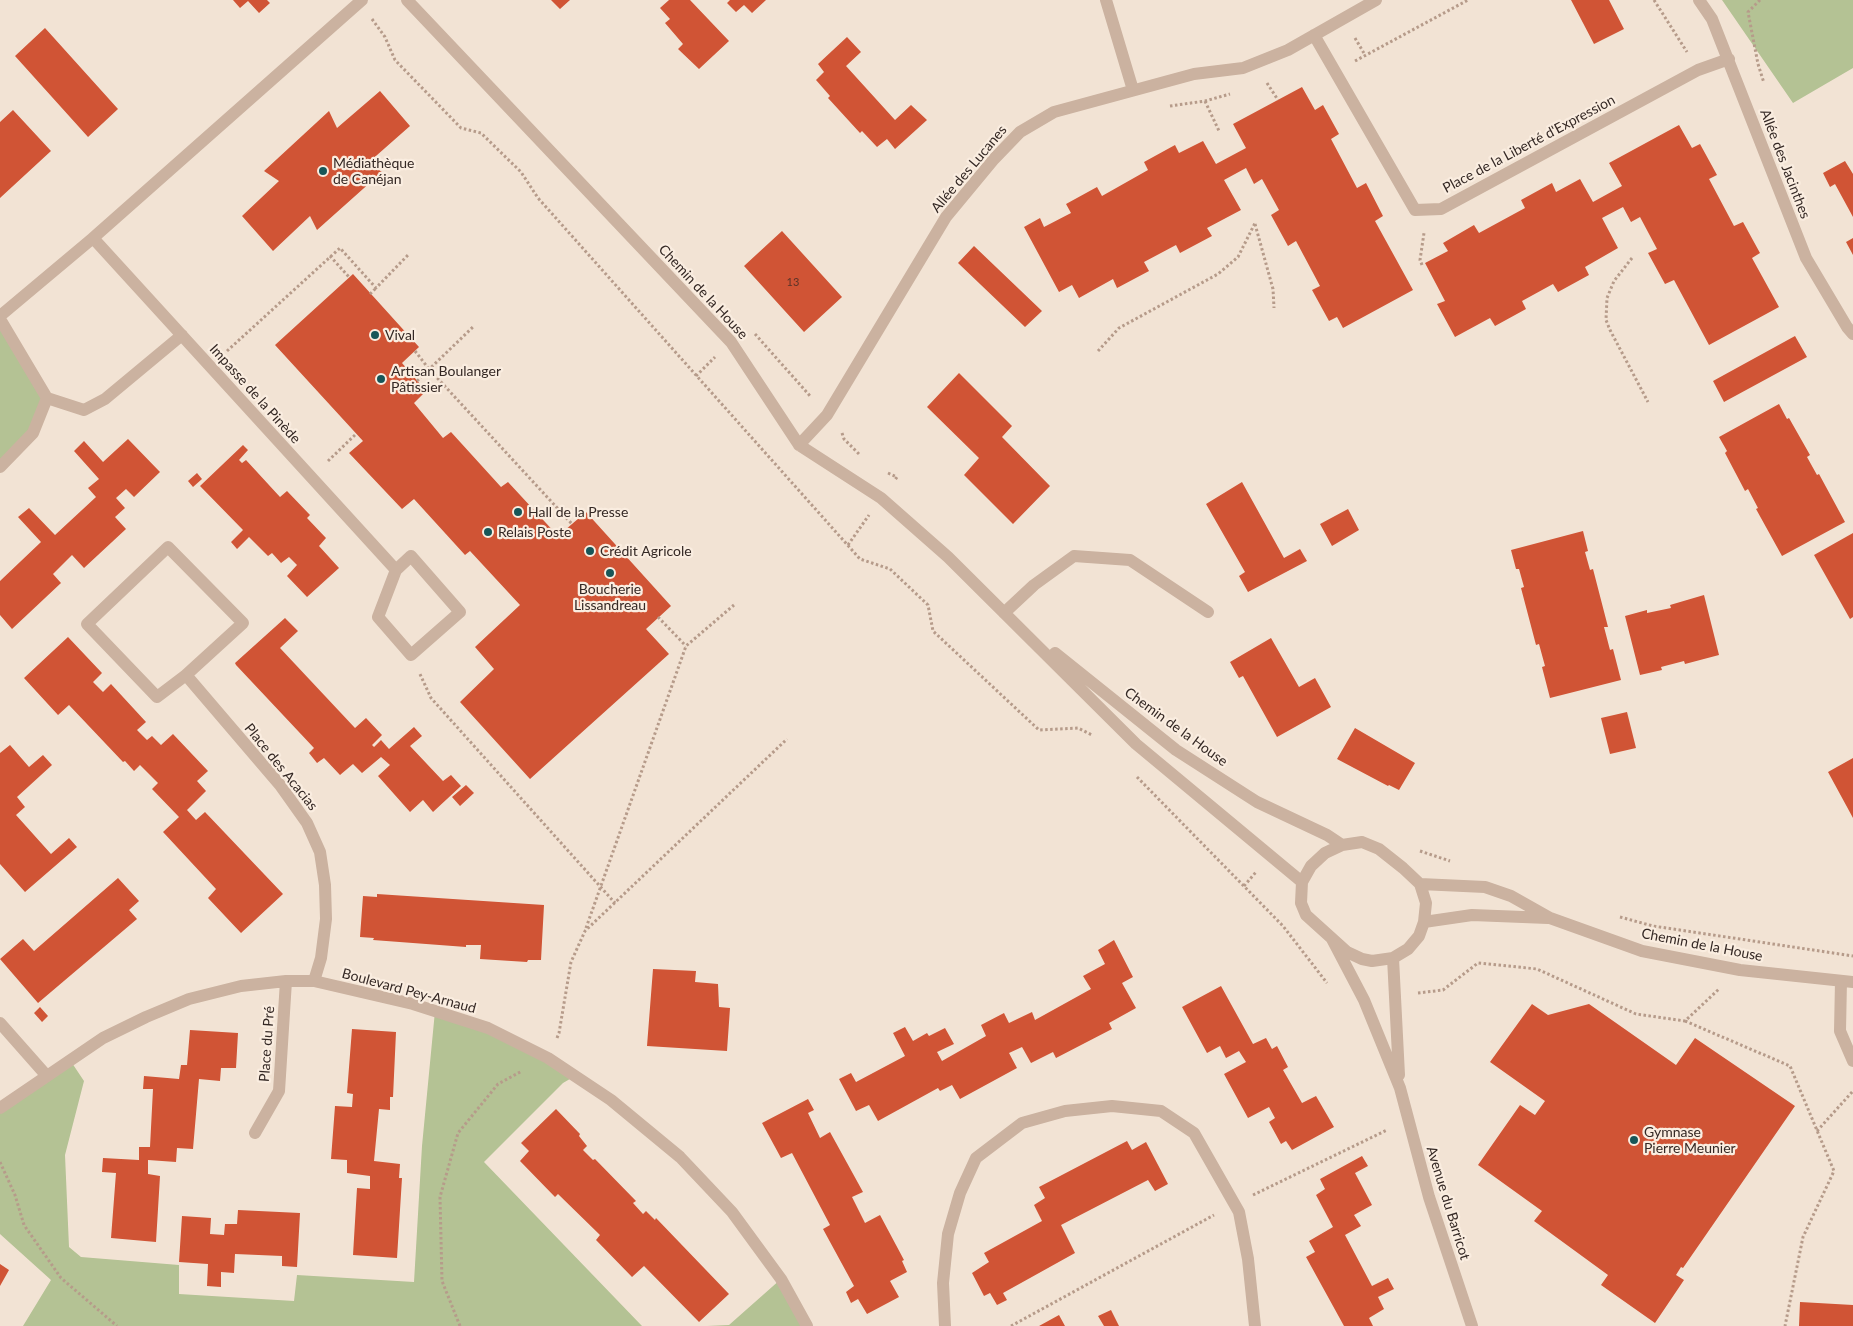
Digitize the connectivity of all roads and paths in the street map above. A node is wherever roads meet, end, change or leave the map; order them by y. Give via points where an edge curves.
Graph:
1 (407, 0) edge
2 (1106, 0) edge
3 (1376, 0) edge
4 (1468, 0) edge
5 (1699, 0) edge
6 (1760, 0) edge
7 (360, 1) edge
8 (1314, 35) junction
9 (1729, 60) junction
10 (1335, 71) junction
11 (1274, 80) dead end
12 (1267, 82) junction
13 (1260, 85) dead end
14 (1132, 90) junction
15 (1767, 92) dead end
16 (1234, 93) dead end
17 (1278, 100) dead end
18 (1205, 102) junction
19 (1166, 107) dead end
20 (1219, 131) dead end
21 (1418, 230) dead end
22 (1424, 232) junction
23 (1431, 232) dead end
24 (93, 238) junction
25 (408, 255) dead end
26 (330, 256) junction
27 (1632, 258) dead end
28 (1422, 264) dead end
29 (349, 277) dead end
30 (376, 288) junction
31 (370, 294) dead end
32 (1274, 308) dead end
33 (0, 318) edge
34 (474, 326) dead end
35 (1853, 334) edge
36 (182, 335) junction
37 (415, 351) dead end
38 (1098, 351) dead end
39 (210, 366) junction
40 (429, 369) junction
41 (417, 381) dead end
42 (47, 398) junction
43 (1648, 402) dead end
44 (356, 434) dead end
45 (799, 445) junction
46 (0, 467) edge
47 (312, 478) junction
48 (572, 524) dead end
49 (396, 570) junction
50 (734, 605) dead end
51 (1004, 612) junction
52 (1208, 612) dead end
53 (658, 617) dead end
54 (686, 646) junction
55 (412, 655) junction
56 (186, 675) junction
57 (1098, 738) dead end
58 (787, 740) dead end
59 (1133, 773) dead end
60 (1342, 845) junction
61 (1412, 848) dead end
62 (1458, 864) dead end
63 (1302, 882) junction
64 (1420, 884) junction
65 (601, 888) junction
66 (615, 903) junction
67 (1615, 915) dead end
68 (1550, 918) junction
69 (1424, 922) junction
70 (585, 931) junction
71 (1332, 940) junction
72 (1853, 956) edge
73 (1393, 958) junction
74 (1740, 970) junction
75 (286, 981) junction
76 (314, 981) junction
77 (1847, 982) edge
78 (1331, 988) dead end
79 (1417, 993) dead end
80 (1685, 1021) junction
81 (0, 1023) edge
82 (548, 1058) junction
83 (1853, 1061) edge
84 (46, 1075) junction
85 (1400, 1088) junction
86 (1853, 1091) edge
87 (0, 1108) edge
88 (1408, 1120) junction
89 (1817, 1131) junction
90 (255, 1133) dead end
91 (0, 1162) edge
92 (1234, 1204) junction
93 (117, 1326) edge
94 (460, 1326) edge
95 (807, 1326) edge
96 (946, 1326) edge
97 (1011, 1326) edge
98 (1255, 1326) edge
99 (1472, 1326) edge
100 (1785, 1326) edge

1 - 45 street, Chemin de la House via 731,342
2 - 14 street
3 - 8 street, Allée des Lucanes
4 - 10 path
5 - 9 street, Allée des Jacinthes via 1712,18
6 - 15 path via 1748,12
7 - 24 street
7 - 57 path via 386,36 395,60 461,128 481,133 521,172 538,198 860,559 890,569 928,605 933,631 1039,730 1078,728
8 - 10 street, Place de la Liberté d'Expression
8 - 14 street, Allée des Lucanes via 1288,50 1242,68 1194,74
9 - 10 street, Place de la Liberté d'Expression via 1698,70 1441,209 1415,210
9 - 35 street, Allée des Jacinthes via 1806,258
11 - 12 path
12 - 13 path
12 - 17 path
14 - 45 street, Allée des Lucanes via 1054,112 1020,132 994,159 946,217 827,415
16 - 18 path
18 - 19 path
18 - 20 path
21 - 22 path
22 - 23 path
22 - 28 path
24 - 33 street
24 - 36 street, Impasse de la Pinède
25 - 30 path
26 - 29 path
26 - 30 path via 340,248
26 - 39 path
27 - 43 path via 1614,281 1607,298 1606,320
30 - 31 path
32 - 38 path via 1273,289 1255,224 1238,257 1218,274 1119,328
33 - 42 street
34 - 40 path
36 - 39 street, Impasse de la Pinède
36 - 42 street via 106,399 84,410
37 - 40 path
39 - 47 street, Impasse de la Pinède
40 - 41 path
40 - 48 path
42 - 46 street via 33,433
44 - 47 path
45 - 51 street, Chemin de la House via 881,498
47 - 49 street, Impasse de la Pinède
49 - 55 street via 378,617
49 - 55 street via 411,556 460,612
50 - 54 path
51 - 52 street via 1074,556 1130,560
51 - 60 street, Chemin de la House via 1176,750 1257,802 1328,835
51 - 63 street, Chemin de la House via 1136,744
53 - 54 path
54 - 65 path
55 - 65 path via 431,698
56 - 56 street via 243,624 168,547 88,624 157,697
56 - 76 street, Place des Acacias via 280,785 307,823 320,852 326,919 321,958
58 - 66 path
59 - 78 path via 1283,926
60 - 63 street via 1325,853 1311,866
60 - 64 street via 1362,842 1379,849
61 - 62 path
63 - 71 street via 1301,903 1306,915
64 - 68 street, Chemin de la House via 1485,887 1510,896
64 - 69 street via 1426,903
65 - 66 path
65 - 70 path
66 - 70 path
67 - 72 path via 1653,926
68 - 69 street, Chemin de la House via 1472,915
68 - 74 street, Chemin de la House via 1642,951
69 - 73 street via 1419,936 1408,949
70 - 82 path via 571,962 559,1033
71 - 73 street via 1347,952 1372,962
71 - 85 street, Avenue du Barricot via 1364,1000
73 - 85 street, Avenue du Barricot
74 - 77 street, Chemin de la House
74 - 80 path
75 - 76 street, Boulevard Pey-Arnaud
75 - 84 street, Boulevard Pey-Arnaud via 241,986 189,999 103,1038
75 - 90 street, Place du Pré via 279,1091
76 - 82 street, Boulevard Pey-Arnaud via 413,1004 488,1028
77 - 83 street via 1840,1031
79 - 80 path via 1443,990 1478,963 1537,969 1636,1014
80 - 89 path via 1790,1066
81 - 84 street
82 - 94 path via 498,1084 458,1133 440,1197 442,1281
82 - 95 street, Boulevard Pey-Arnaud via 611,1100 680,1157 732,1212 781,1279
84 - 87 street, Boulevard Pey-Arnaud
85 - 88 street, Avenue du Barricot
86 - 89 path
88 - 92 path
88 - 99 street, Avenue du Barricot via 1429,1197
89 - 100 path via 1834,1171 1803,1237
91 - 93 path via 24,1225 61,1278
92 - 96 street via 1194,1133 1161,1111 1112,1106 1065,1111 1022,1123 976,1158 960,1193 948,1234 943,1283
92 - 97 path
92 - 98 street via 1239,1212 1248,1259

